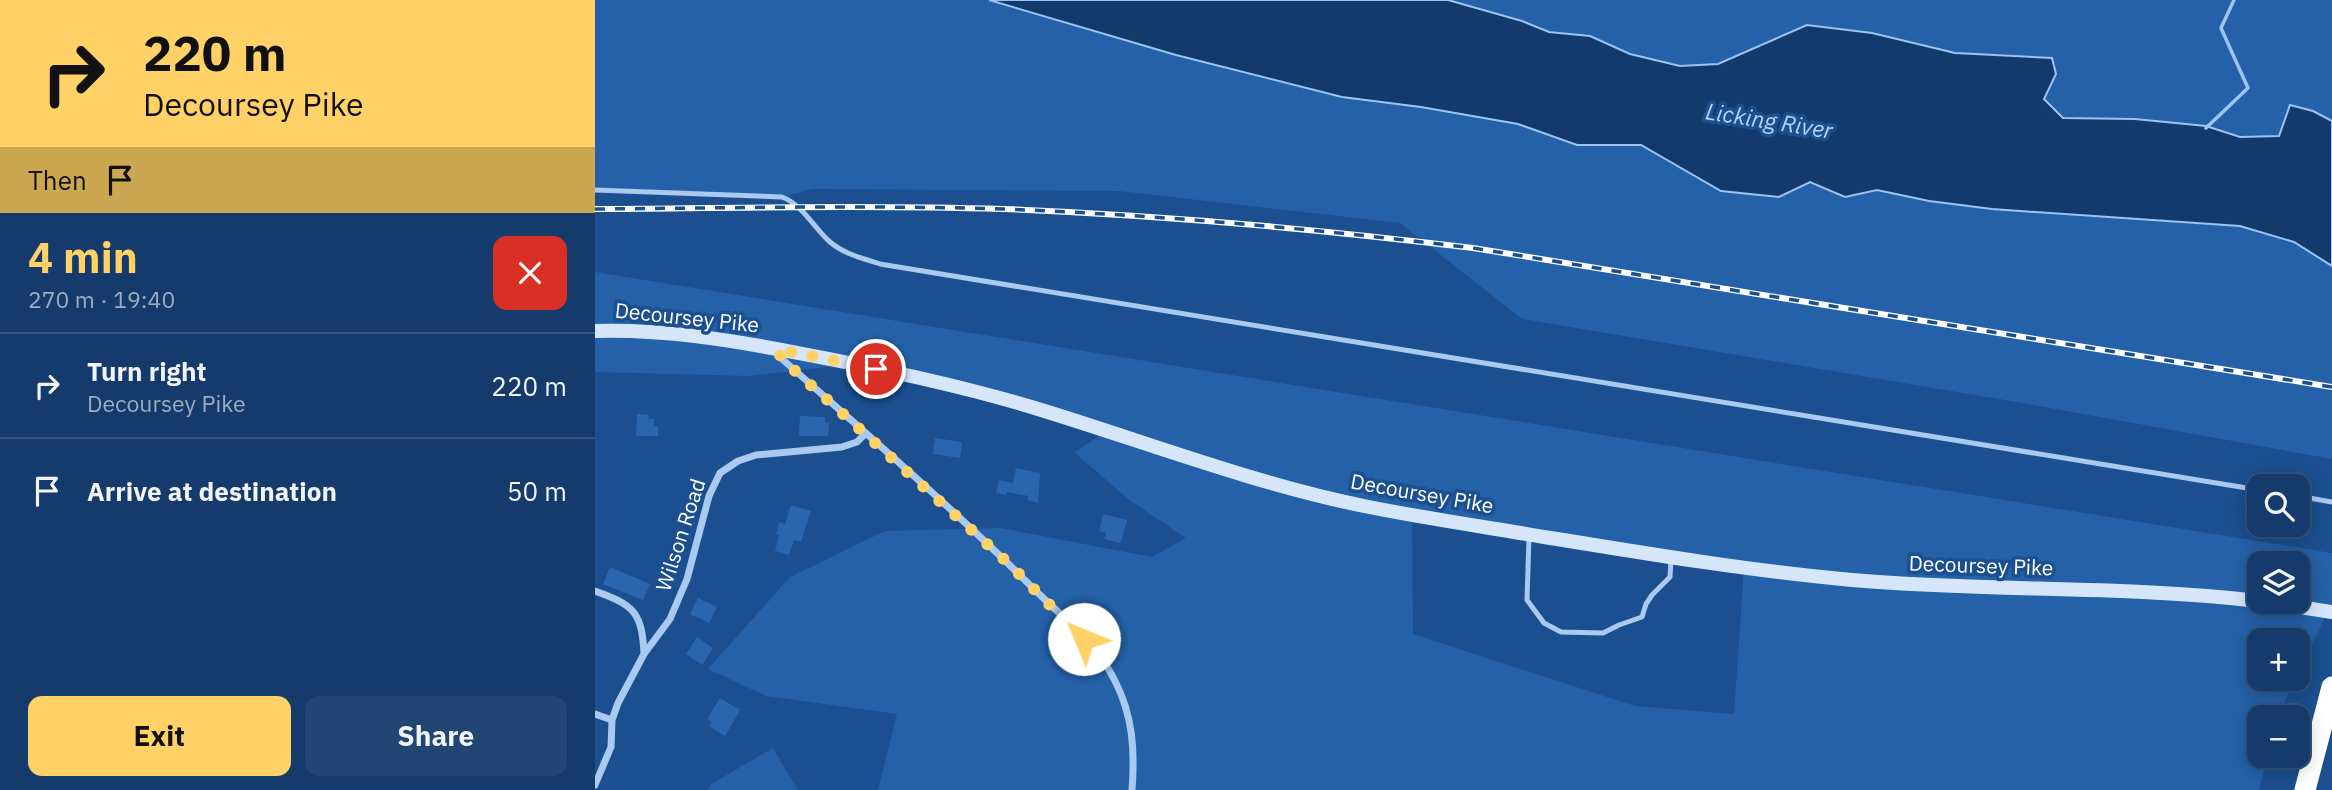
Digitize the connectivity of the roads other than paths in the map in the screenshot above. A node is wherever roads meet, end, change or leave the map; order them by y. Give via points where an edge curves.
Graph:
1 (595, 190) edge
2 (595, 331) edge
3 (777, 349) junction
4 (866, 433) junction
5 (2247, 488) edge
6 (2310, 498) edge
7 (2332, 502) edge
8 (1529, 534) junction
9 (1671, 557) junction
10 (595, 591) edge
11 (2247, 600) edge
12 (2310, 608) edge
13 (2332, 611) edge
14 (644, 654) junction
15 (2331, 692) edge
16 (595, 714) edge
17 (612, 720) junction
18 (595, 785) edge
19 (1132, 790) edge
20 (2305, 790) edge

1 - 5 lane via 782,197 834,245 880,264
2 - 3 main road, Decoursey Pike via 662,332
3 - 4 street via 782,359
3 - 8 main road, Decoursey Pike via 1031,407 1199,462 1361,505
4 - 14 street, Wilson Road via 842,447 756,455 720,473 709,496 687,579 670,619
4 - 19 street via 1007,562 1101,660 1114,679 1130,722 1135,756
6 - 7 lane
8 - 9 main road, Decoursey Pike
8 - 9 lane via 1527,600 1543,623 1561,632 1603,633 1642,618 1652,595 1670,577
9 - 11 main road, Decoursey Pike via 1852,580
10 - 14 street via 613,597 639,618
12 - 13 main road
14 - 17 street, Wilson Road
15 - 20 highway
16 - 17 street
17 - 18 street, Wilson Road via 611,747

